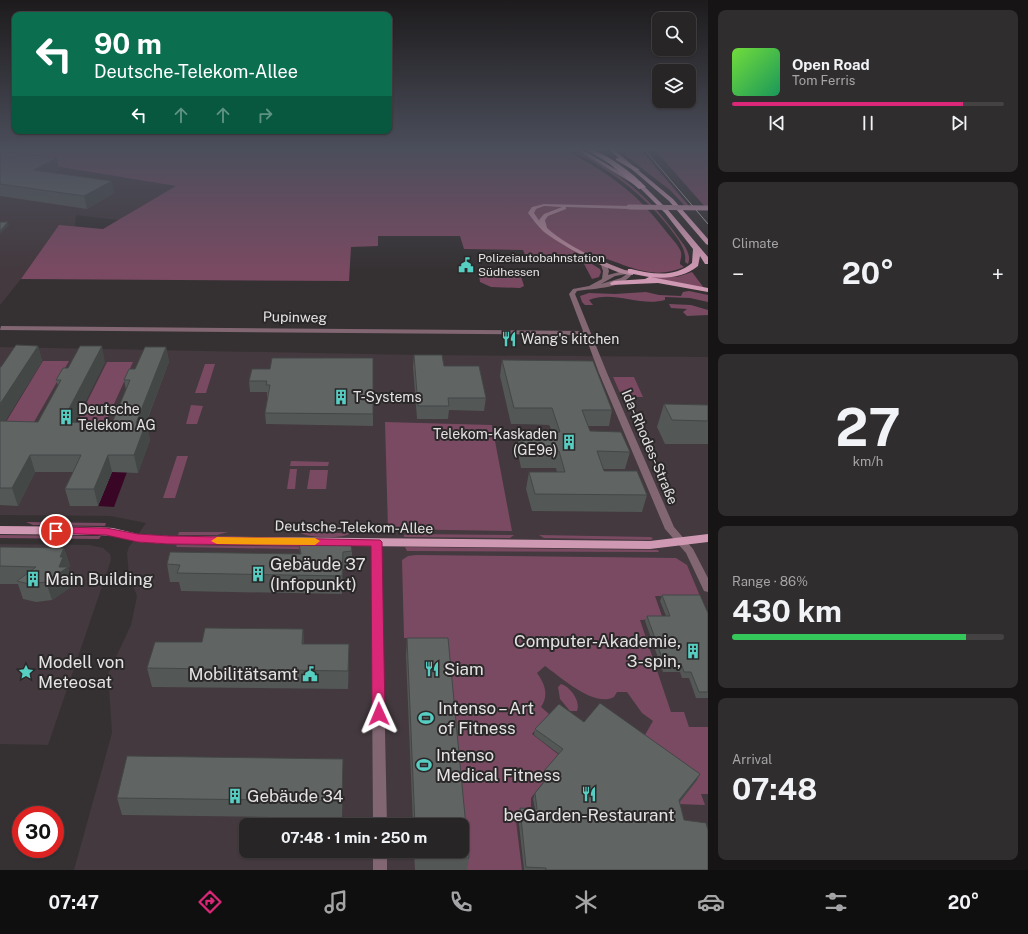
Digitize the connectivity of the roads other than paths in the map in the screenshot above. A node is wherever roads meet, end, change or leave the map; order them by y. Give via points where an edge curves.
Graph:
1 (645, 190) edge
2 (659, 190) edge
3 (596, 207) junction
4 (708, 208) edge
5 (544, 228) junction
6 (708, 243) edge
7 (696, 248) junction
8 (578, 251) junction
9 (708, 262) edge
10 (604, 265) junction
11 (623, 272) junction
12 (631, 273) junction
13 (605, 279) junction
14 (659, 281) junction
15 (614, 283) junction
16 (591, 287) junction
17 (708, 290) edge
18 (1, 328) edge
19 (588, 333) junction
20 (0, 530) edge
21 (708, 538) edge
22 (680, 541) junction
23 (376, 542) junction
24 (708, 588) edge
25 (380, 818) edge
26 (380, 858) edge
27 (380, 870) edge

1 - 7 main road via 667,212
2 - 6 main road
3 - 4 main road, bridge
3 - 5 main road via 562,208 548,213 542,220
3 - 5 main road via 536,207 532,210 532,215
5 - 8 main road
7 - 9 main road
7 - 12 main road via 694,264 685,272 659,275
8 - 10 main road
8 - 12 main road
10 - 11 main road
10 - 13 street
11 - 12 main road
11 - 13 street
12 - 14 main road
12 - 15 street
13 - 16 street
14 - 15 main road
14 - 17 main road
15 - 16 street
16 - 19 street via 575,290 572,294
18 - 19 street, Pupinweg
19 - 22 street, Ida-Rhodes-Straße via 670,529
20 - 23 main road, Deutsche-Telekom-Allee via 102,531 138,538 169,540
21 - 22 main road, Deutsche-Telekom-Allee
22 - 23 main road, Deutsche-Telekom-Allee via 650,545
22 - 24 street, Ida-Rhodes-Straße via 694,557
23 - 25 street
26 - 27 street

